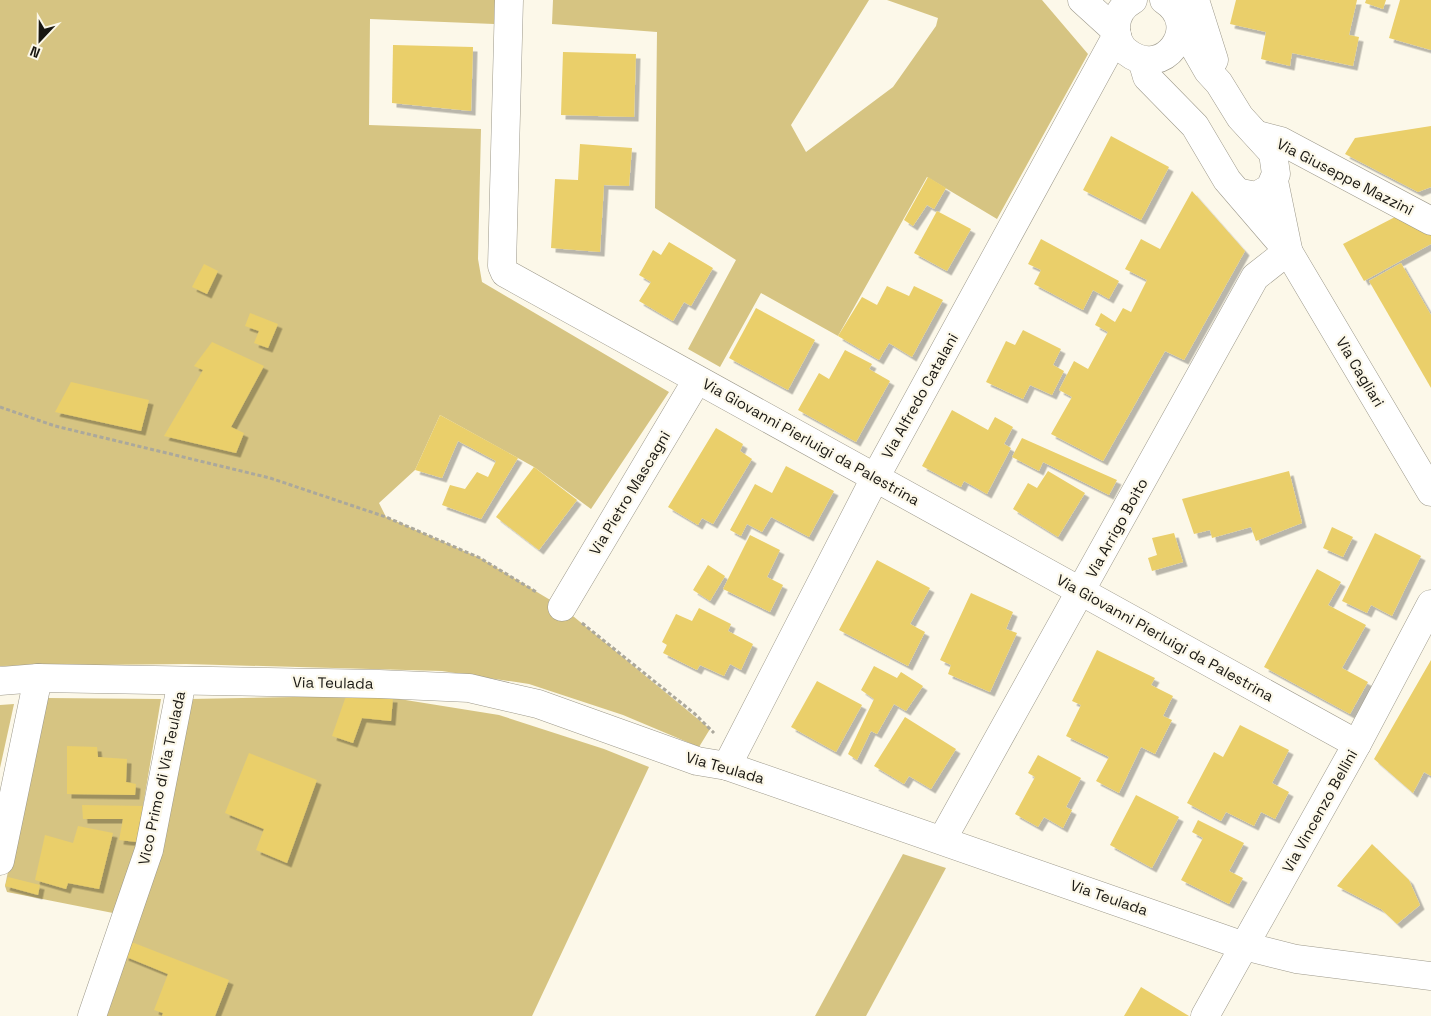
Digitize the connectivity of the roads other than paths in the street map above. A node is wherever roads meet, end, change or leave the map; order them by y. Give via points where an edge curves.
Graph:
1 (509, 0) edge
2 (1082, 0) edge
3 (1133, 0) edge
4 (1180, 8) edge
5 (1117, 33) junction
6 (1138, 59) junction
7 (1092, 83) junction
8 (1258, 135) junction
9 (1274, 181) junction
10 (1241, 194) junction
11 (1431, 221) edge
12 (1288, 251) junction
13 (697, 380) junction
14 (875, 478) junction
15 (1431, 492) edge
16 (1082, 592) junction
17 (1431, 604) edge
18 (562, 607) road end
19 (38, 678) junction
20 (0, 681) edge
21 (182, 681) junction
22 (1357, 744) junction
23 (731, 759) junction
24 (942, 840) junction
25 (0, 861) edge
26 (1244, 946) junction
27 (1431, 976) edge
28 (92, 1016) edge
29 (1205, 1016) edge

1 - 13 street, Via Giovanni Pierluigi da Palestrina via 502,266 505,273
2 - 5 street
3 - 5 street, Via Alfredo Catalani via 1121,10
4 - 6 street via 1180,34 1170,52 1162,58
4 - 8 street, Via Cagliari via 1208,72 1219,83 1240,117
5 - 6 street, Via Cagliari via 1124,50
5 - 7 street, Via Alfredo Catalani
6 - 7 street
6 - 10 street, Via Cagliari via 1147,77 1194,126 1227,180
7 - 14 street, Via Alfredo Catalani
8 - 9 street, Via Cagliari via 1273,152 1276,164
8 - 11 street, Via Giuseppe Mazzini via 1281,142
9 - 10 street via 1270,188 1256,196
9 - 12 street, Via Cagliari
10 - 12 street, Via Cagliari
12 - 15 street, Via Cagliari
12 - 16 street, Via Arrigo Boito via 1255,277
13 - 14 street, Via Giovanni Pierluigi da Palestrina
13 - 18 street, Via Pietro Mascagni
14 - 16 street, Via Giovanni Pierluigi da Palestrina
14 - 23 street, Via Alfredo Catalani
16 - 22 street, Via Giovanni Pierluigi da Palestrina
16 - 24 street, Via Arrigo Boito
17 - 22 street, Via Vincenzo Bellini
19 - 20 street, Via Teulada
19 - 21 street, Via Teulada
19 - 25 street
21 - 23 street, Via Teulada via 469,688 538,704 697,761
21 - 28 street, Vico Primo di Via Teulada via 150,850
22 - 26 street, Via Vincenzo Bellini
23 - 24 street, Via Teulada
24 - 26 street, Via Teulada
26 - 27 street, Via Teulada via 1296,958
26 - 29 street, Via Vincenzo Bellini

